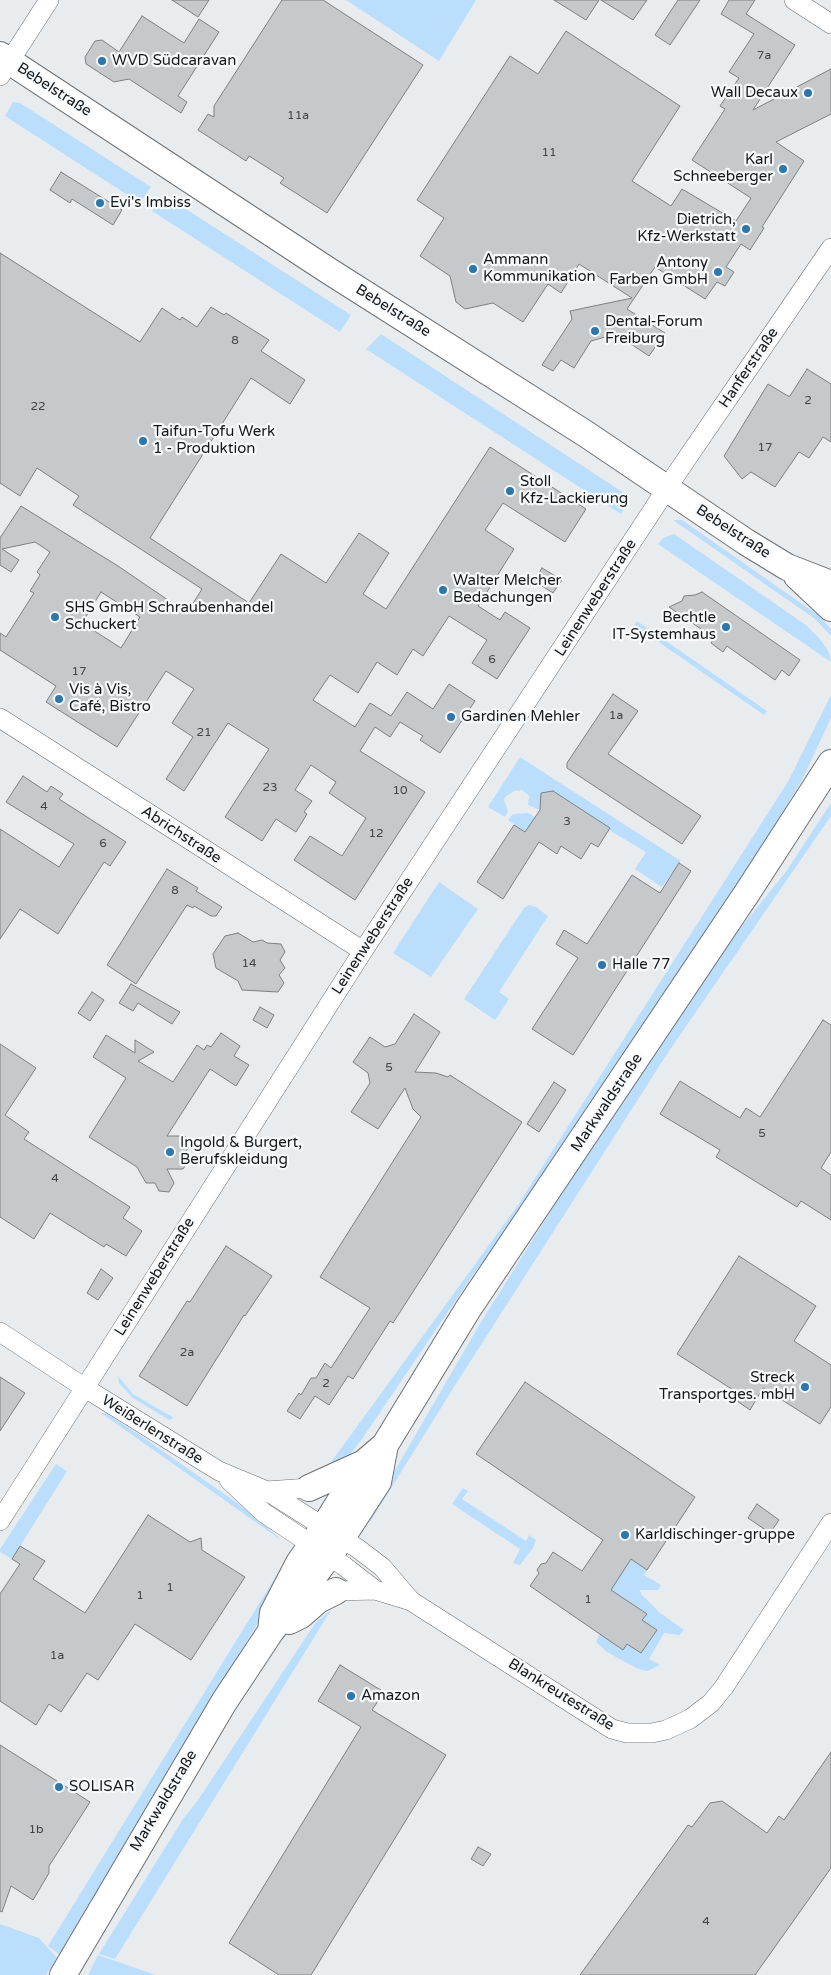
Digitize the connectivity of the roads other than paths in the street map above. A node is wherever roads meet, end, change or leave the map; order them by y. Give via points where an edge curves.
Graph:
1 (48, 0) edge
2 (794, 0) edge
3 (831, 24) edge
4 (3, 64) edge
5 (831, 248) edge
6 (668, 488) junction
7 (787, 567) junction
8 (831, 584) edge
9 (831, 608) edge
10 (0, 718) edge
11 (831, 763) edge
12 (363, 951) junction
13 (0, 1332) edge
14 (85, 1388) junction
15 (385, 1445) junction
16 (364, 1463) junction
17 (219, 1471) junction
18 (309, 1488) joint
19 (267, 1491) junction
20 (0, 1520) edge
21 (831, 1523) edge
22 (326, 1541) junction
23 (375, 1590) junction
24 (336, 1591) joint
25 (412, 1601) junction
26 (271, 1631) junction
27 (62, 1975) edge

1 - 4 street
2 - 3 street
4 - 6 main road, Bebelstraße
5 - 6 street, Hanferstraße
6 - 7 main road, Bebelstraße
6 - 12 street, Leinenweberstraße
7 - 8 main road, Bebelstraße
7 - 9 main road, Bebelstraße
10 - 12 street, Abrichstraße
11 - 15 main road, Markwaldstraße via 742,902 468,1309
12 - 14 street, Leinenweberstraße
13 - 14 street, Weißerlenstraße
14 - 17 street, Weißerlenstraße
14 - 20 street, Weißerlenstraße
15 - 16 main road, Markwaldstraße
15 - 22 main road, Markwaldstraße via 378,1482
16 - 18 main road
16 - 22 main road, Markwaldstraße
17 - 19 street, Weißerlenstraße
17 - 22 street, Weißerlenstraße via 264,1513
18 - 19 street
19 - 22 street, Weißerlenstraße
21 - 25 street, Blankreutestraße via 711,1703 690,1719 652,1733 612,1729
22 - 23 street, Blankreutestraße
22 - 25 street, Blankreutestraße via 357,1548 382,1567
22 - 26 main road, Markwaldstraße via 288,1581 273,1613
23 - 24 street, Blankreutestraße
23 - 25 street, Blankreutestraße
24 - 26 main road
26 - 27 main road, Markwaldstraße via 224,1702

